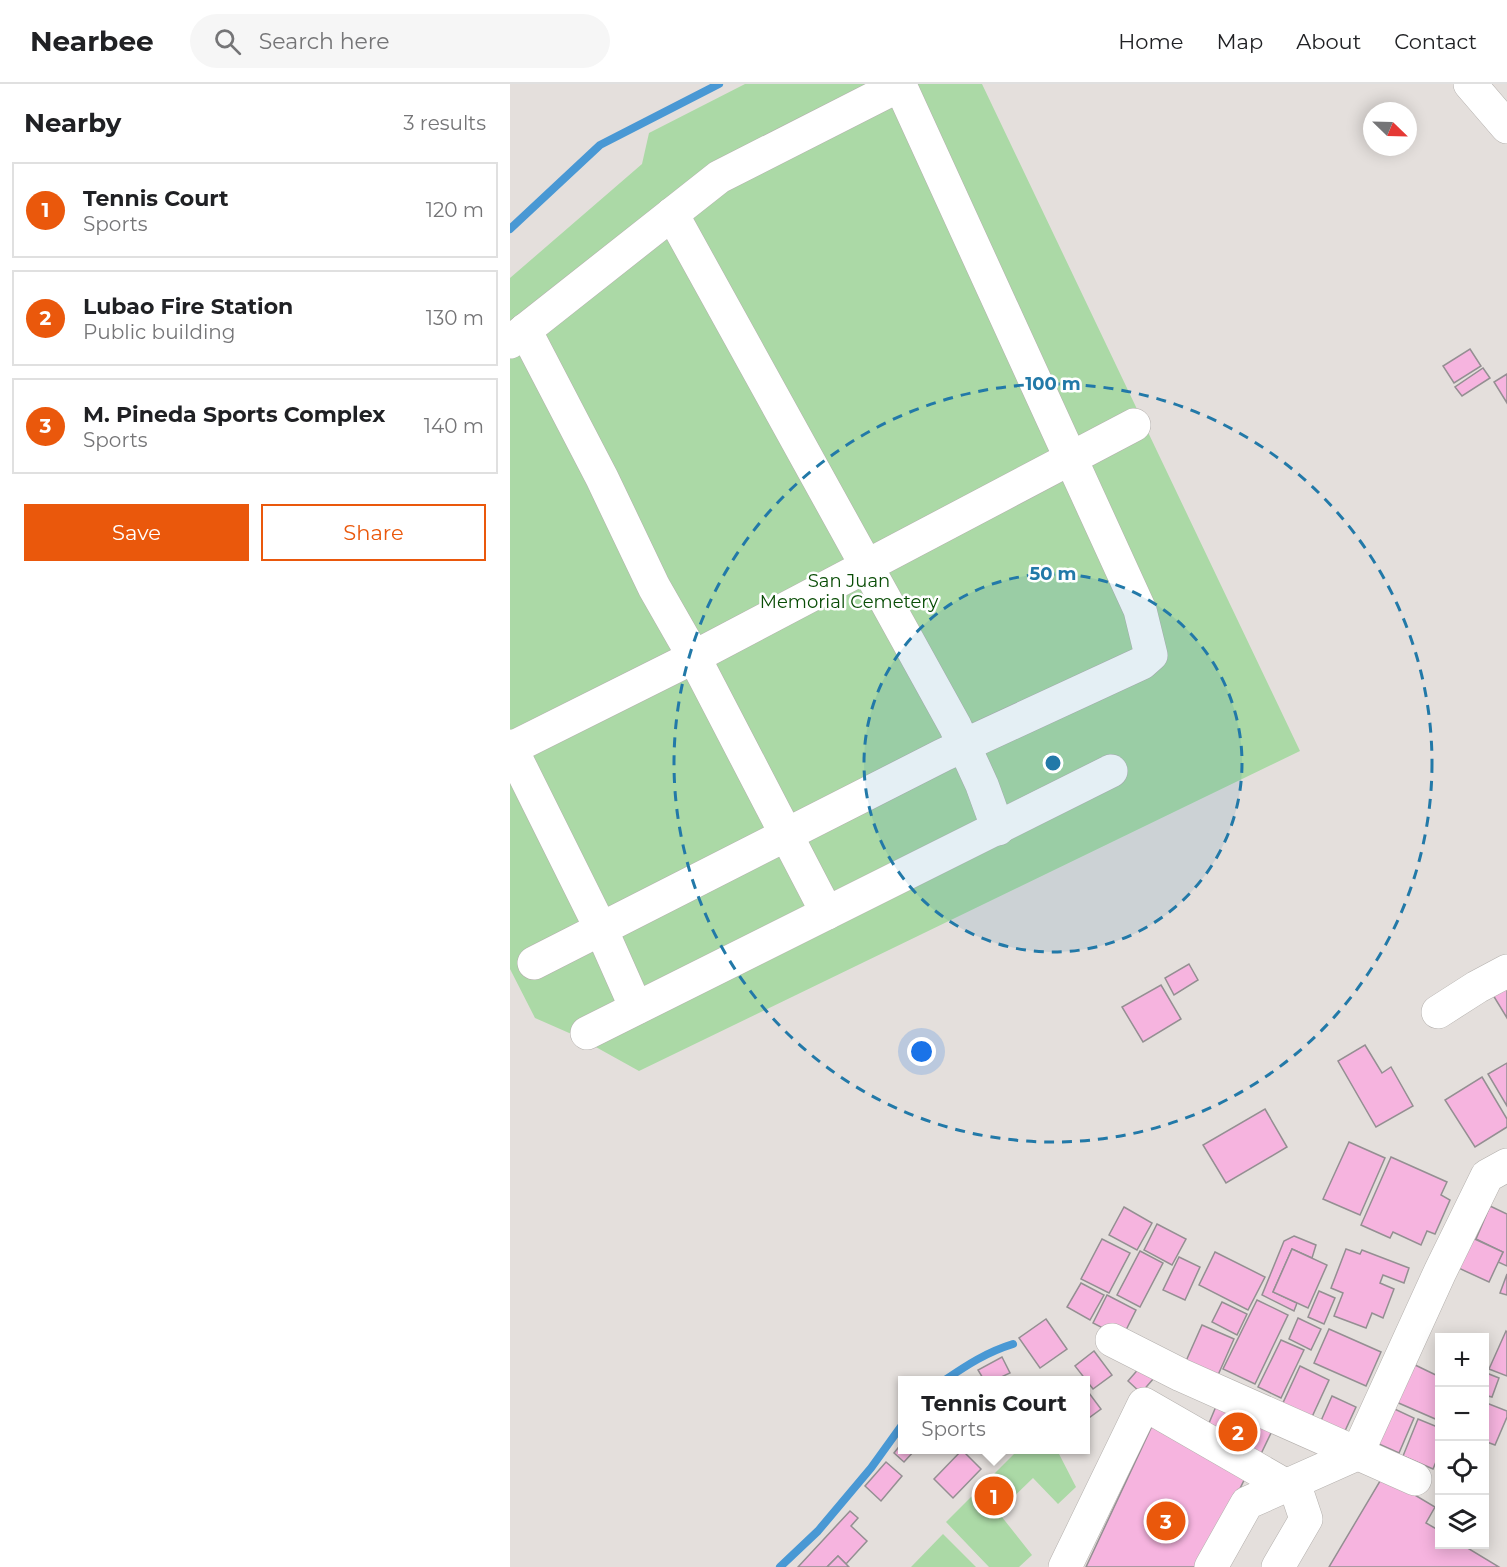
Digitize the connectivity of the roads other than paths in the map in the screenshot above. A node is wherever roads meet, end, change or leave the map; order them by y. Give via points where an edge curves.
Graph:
1 (1470, 84) edge
2 (1507, 127) edge
3 (672, 214) junction
4 (517, 336) edge
5 (1134, 425) dead end
6 (1071, 458) junction
7 (866, 566) junction
8 (694, 657) junction
9 (964, 744) junction
10 (510, 748) edge
11 (1111, 771) dead end
12 (998, 828) junction
13 (787, 835) junction
14 (827, 913) junction
15 (601, 929) junction
16 (534, 963) dead end
17 (1507, 971) edge
18 (636, 1008) junction
19 (1438, 1012) dead end
20 (587, 1033) dead end
21 (1507, 1165) edge
22 (1112, 1340) dead end
23 (1357, 1454) junction
24 (1416, 1479) dead end
25 (1286, 1486) junction
26 (1065, 1567) edge
27 (1211, 1567) edge
28 (1278, 1567) edge

1 - 2 street
3 - 4 street
3 - 6 street via 719,177 900,85
3 - 7 street
4 - 8 street via 602,478 654,587
5 - 6 street
6 - 7 street
6 - 9 street via 1140,610 1151,655 1142,663
7 - 8 street
7 - 9 street
8 - 10 street
8 - 13 street
9 - 12 street
9 - 13 street
10 - 15 street
11 - 12 street
12 - 14 street
13 - 14 street
13 - 15 street
14 - 18 street
15 - 16 street
15 - 18 street
17 - 19 street
18 - 20 street
21 - 23 street via 1487,1176
22 - 23 street
23 - 24 street
23 - 25 street
25 - 26 street via 1144,1404
25 - 27 street via 1247,1503
25 - 28 street via 1297,1492 1306,1519

